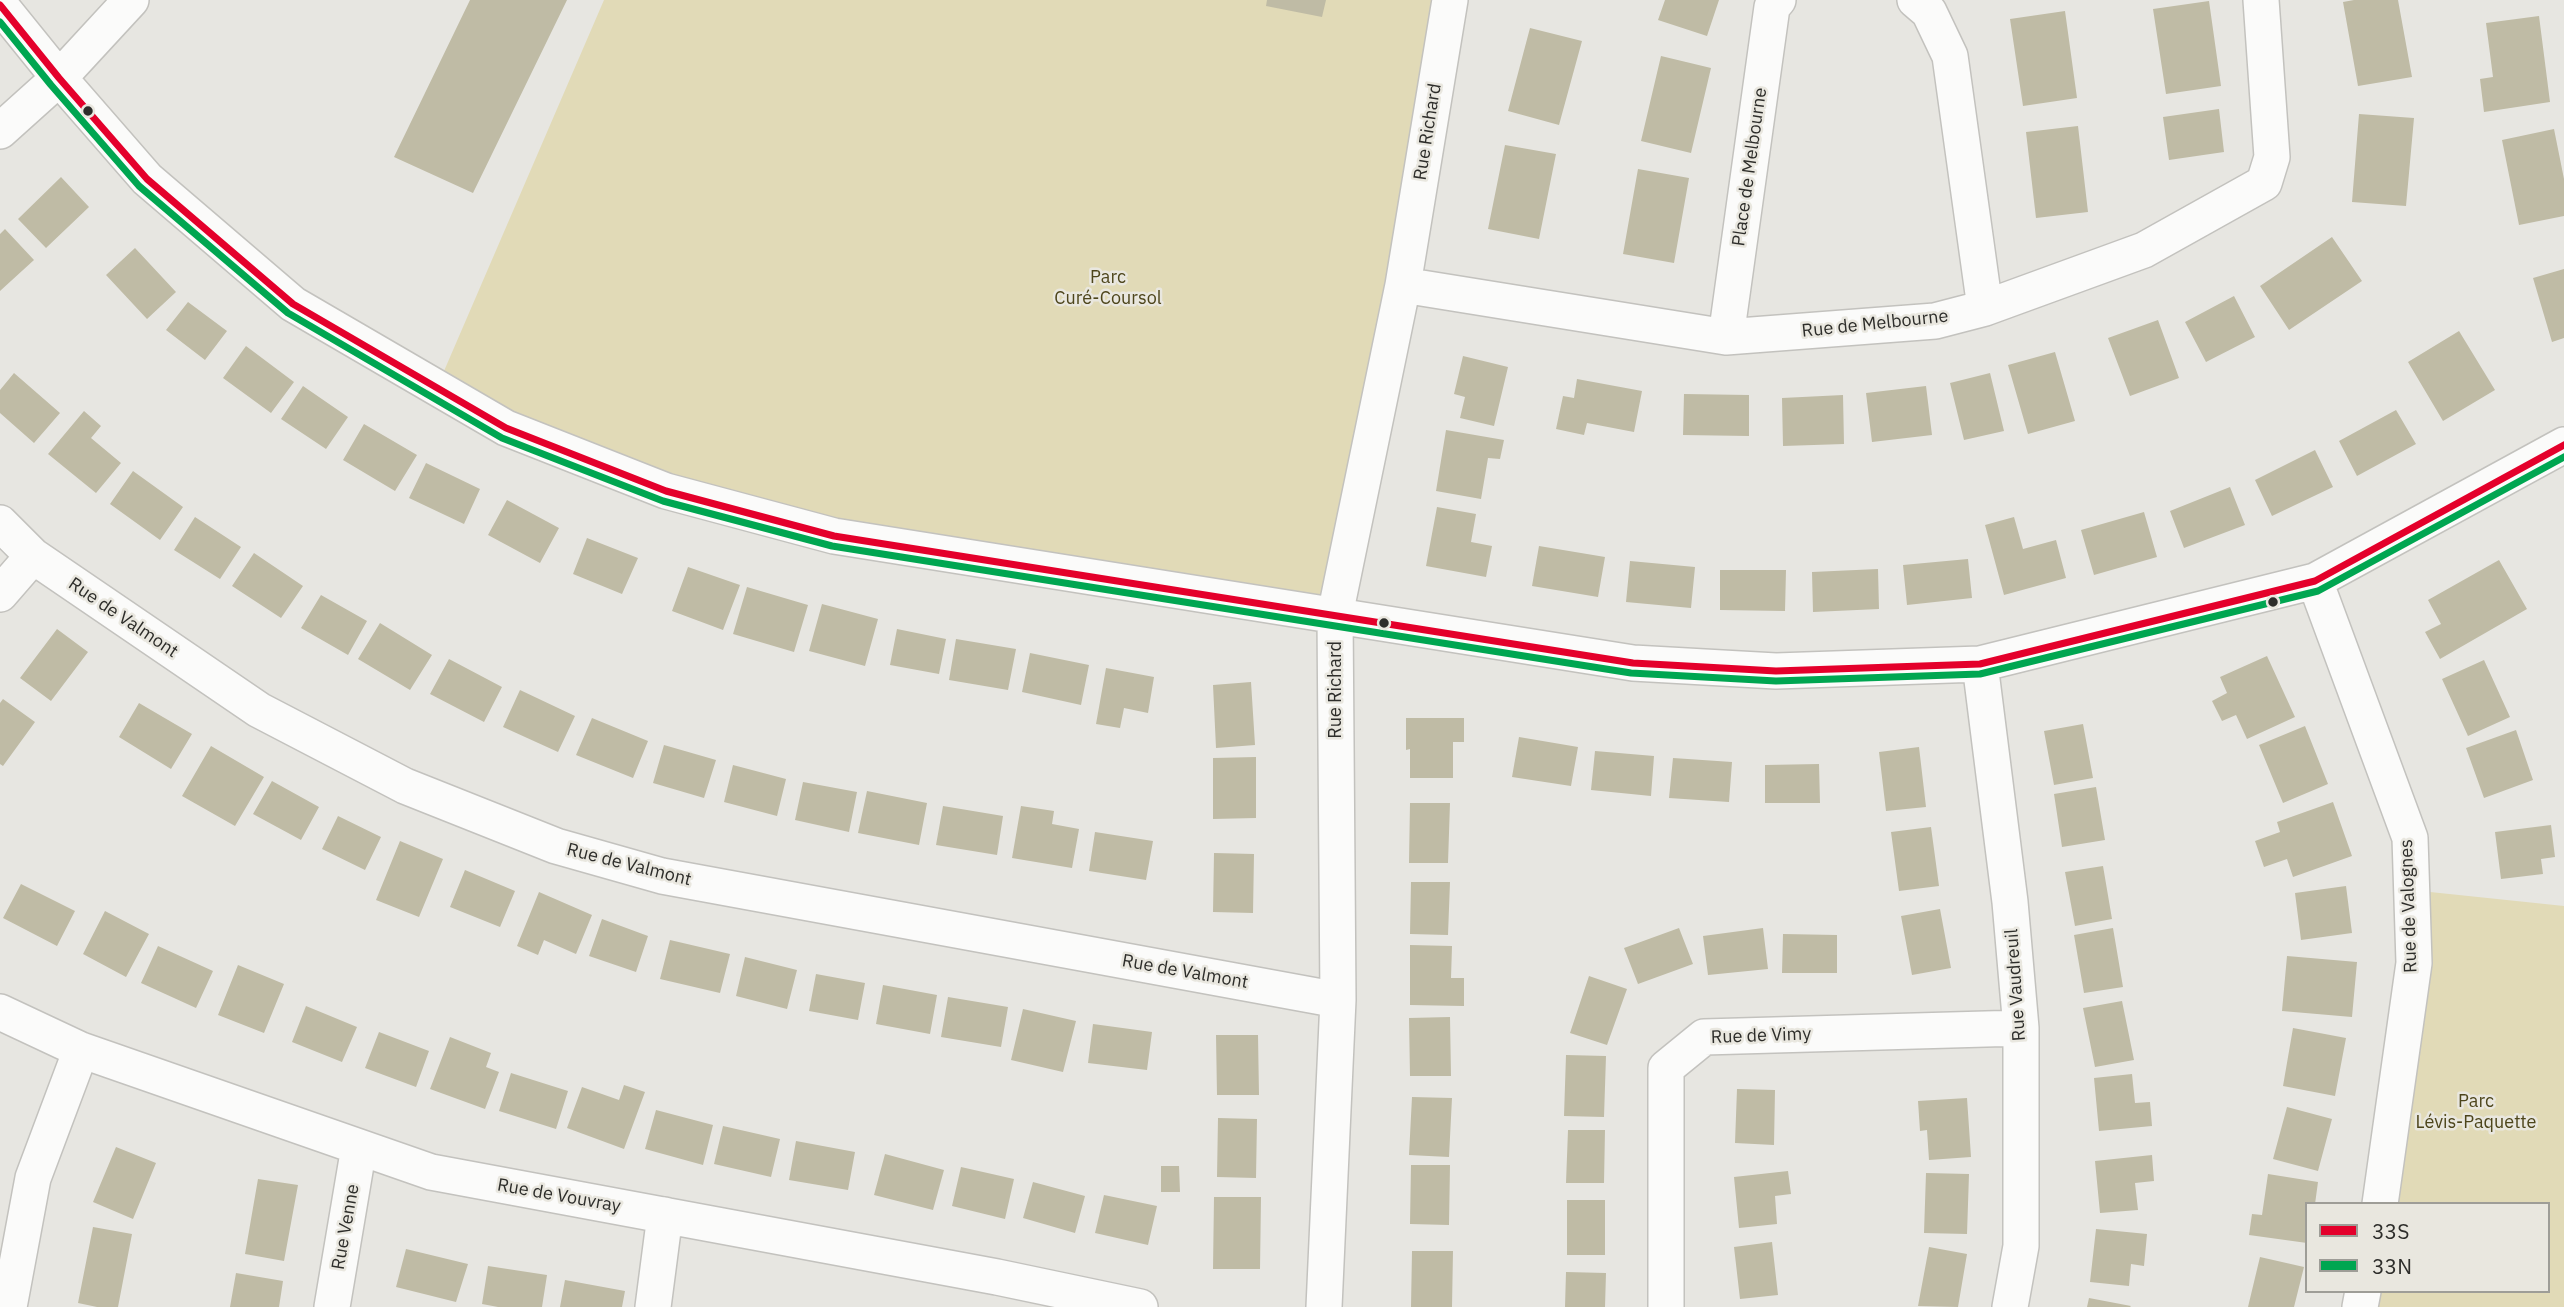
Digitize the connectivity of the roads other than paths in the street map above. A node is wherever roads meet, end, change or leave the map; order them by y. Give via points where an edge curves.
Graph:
1 (131, 0) edge
2 (1450, 0) edge
3 (1778, 0) edge
4 (1915, 0) edge
5 (2261, 0) edge
6 (0, 5) edge
7 (59, 78) junction
8 (0, 131) edge
9 (1403, 285) junction
10 (1985, 308) junction
11 (1726, 337) junction
12 (2564, 445) edge
13 (0, 523) edge
14 (33, 556) junction
15 (2315, 581) junction
16 (0, 594) edge
17 (1335, 615) junction
18 (1980, 664) junction
19 (1338, 1000) junction
20 (0, 1012) edge
21 (2021, 1028) junction
22 (81, 1050) junction
23 (359, 1147) junction
24 (2380, 1202) edge
25 (665, 1215) junction
26 (995, 1292) edge
27 (9, 1307) edge
28 (332, 1307) edge
29 (653, 1307) edge
30 (1140, 1307) edge
31 (1324, 1307) edge
32 (1666, 1307) edge
33 (2010, 1307) edge

1 - 7 street
2 - 9 street, Rue Richard
3 - 11 street, Place de Melbourne via 1772,7
4 - 10 street via 1929,12 1950,56
5 - 10 street, Rue de Melbourne via 2272,157 2264,183 2144,250
6 - 7 street
7 - 8 street
7 - 17 street via 147,179 293,304 506,428 666,491 834,536
9 - 11 street, Rue de Melbourne
9 - 17 street, Rue Richard
10 - 11 street, Rue de Melbourne via 1935,321
12 - 15 street
13 - 14 street, Rue de Valmont
14 - 16 street
14 - 19 street, Rue de Valmont via 259,710 405,786 556,846 662,876
15 - 18 street
15 - 24 street, Rue de Valognes via 2410,838 2414,963
17 - 18 street via 1633,663 1776,671
17 - 19 street, Rue Richard
18 - 21 street, Rue Vaudreuil
19 - 31 street, Rue Richard
20 - 22 street, Rue de Vouvray
21 - 32 street, Rue de Vimy via 1704,1037 1666,1068
21 - 33 street, Rue Vaudreuil via 2021,1246
22 - 23 street, Rue de Vouvray
22 - 27 street via 33,1178
23 - 25 street, Rue de Vouvray via 431,1172
23 - 28 street, Rue Venne
25 - 26 street, Rue de Vouvray
25 - 29 street
26 - 30 street, Rue de Vouvray

